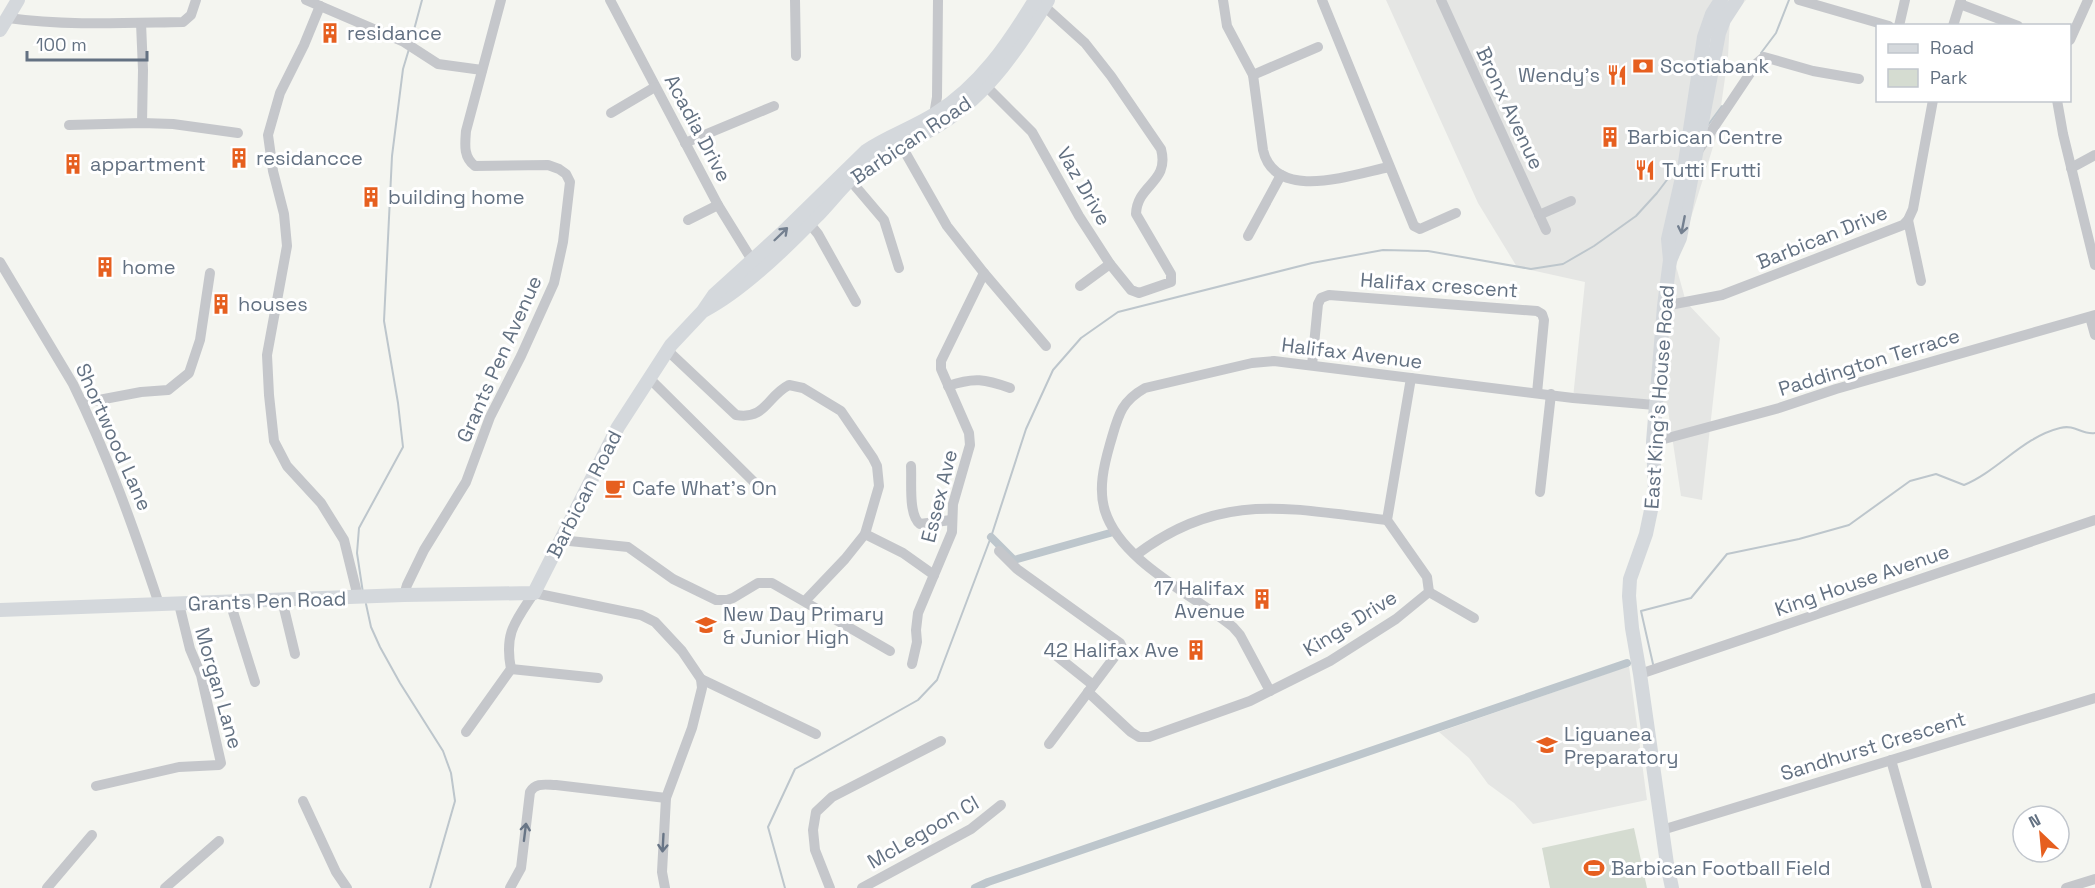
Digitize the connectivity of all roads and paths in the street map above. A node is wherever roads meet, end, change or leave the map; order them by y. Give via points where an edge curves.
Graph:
1 (18, 0) edge
2 (196, 0) edge
3 (306, 0) edge
4 (501, 0) edge
5 (610, 0) edge
6 (795, 0) edge
7 (938, 0) edge
8 (1223, 0) edge
9 (1322, 0) edge
10 (1441, 0) edge
11 (1721, 0) edge
12 (1737, 0) edge
13 (1799, 0) edge
14 (1905, 0) edge
15 (2088, 0) edge
16 (1042, 2) edge
17 (1961, 2) edge
18 (320, 6) junction
19 (8, 18) junction
20 (141, 22) junction
21 (1882, 24) edge
22 (1899, 24) edge
23 (1954, 24) edge
24 (2013, 24) edge
25 (0, 30) edge
26 (2071, 38) edge
27 (1318, 47) dead end
28 (796, 57) dead end
29 (482, 70) junction
30 (1253, 75) junction
31 (1858, 79) dead end
32 (986, 86) junction
33 (655, 87) junction
34 (1933, 102) edge
35 (2057, 102) edge
36 (774, 106) dead end
37 (611, 113) dead end
38 (934, 115) junction
39 (142, 123) junction
40 (69, 125) dead end
41 (237, 133) dead end
42 (685, 143) junction
43 (901, 145) junction
44 (1698, 149) junction
45 (2095, 155) edge
46 (1389, 166) junction
47 (2072, 168) junction
48 (1281, 175) junction
49 (850, 180) junction
50 (1571, 201) dead end
51 (718, 205) junction
52 (1456, 213) dead end
53 (1539, 215) junction
54 (688, 220) dead end
55 (1908, 220) junction
56 (810, 223) junction
57 (1546, 230) dead end
58 (1248, 236) dead end
59 (1670, 260) junction
60 (0, 262) edge
61 (1110, 264) junction
62 (2095, 265) edge
63 (755, 266) junction
64 (899, 268) dead end
65 (210, 273) dead end
66 (984, 273) junction
67 (1921, 280) dead end
68 (1080, 286) dead end
69 (856, 302) dead end
70 (1664, 306) junction
71 (2092, 316) edge
72 (2095, 335) edge
73 (1046, 346) dead end
74 (667, 350) junction
75 (1312, 365) junction
76 (649, 378) junction
77 (1411, 378) junction
78 (948, 387) junction
79 (1010, 388) dead end
80 (1537, 393) junction
81 (1551, 394) junction
82 (83, 403) junction
83 (1655, 405) junction
84 (1653, 442) junction
85 (911, 466) dead end
86 (755, 483) dead end
87 (1540, 492) dead end
88 (951, 520) junction
89 (1387, 520) junction
90 (2095, 520) edge
91 (865, 534) junction
92 (560, 540) junction
93 (999, 551) dead end
94 (1136, 555) junction
95 (934, 575) junction
96 (1429, 592) junction
97 (534, 593) junction
98 (404, 595) junction
99 (358, 597) junction
100 (282, 600) junction
101 (805, 601) junction
102 (230, 602) junction
103 (159, 604) junction
104 (178, 604) junction
105 (0, 610) edge
106 (1473, 618) dead end
107 (890, 651) dead end
108 (1053, 652) dead end
109 (295, 654) dead end
110 (912, 664) dead end
111 (511, 669) junction
112 (1640, 674) junction
113 (598, 678) dead end
114 (701, 679) junction
115 (255, 682) dead end
116 (1090, 688) junction
117 (1270, 691) junction
118 (2095, 698) edge
119 (466, 732) dead end
120 (816, 734) dead end
121 (941, 741) dead end
122 (1049, 744) dead end
123 (1891, 760) junction
124 (96, 786) dead end
125 (666, 798) junction
126 (303, 801) dead end
127 (1001, 805) dead end
128 (1662, 830) junction
129 (92, 836) dead end
130 (219, 840) dead end
131 (2095, 879) edge
132 (867, 887) edge
133 (47, 888) edge
134 (165, 888) edge
135 (347, 888) edge
136 (510, 888) edge
137 (665, 888) edge
138 (830, 888) edge
139 (1672, 888) edge
140 (1927, 888) edge
141 (2066, 888) edge

1 - 19 main road
2 - 20 street via 191,15 183,22
3 - 18 street
4 - 29 street, Grants Pen Avenue
5 - 33 street, Acadia Drive
6 - 28 street
7 - 38 street
8 - 30 street via 1227,26
9 - 46 street
10 - 53 street, Bronx Avenue
11 - 59 main road, East King's House Road via 1704,37 1684,169 1668,239
12 - 44 main road, East King's House Road via 1719,33
13 - 21 street
14 - 22 street
15 - 26 street
16 - 32 main road, Barbican Road via 1012,55
16 - 38 main road, Barbican Road via 959,98
16 - 61 street, Vaz Drive via 1112,76 1161,148 1162,171 1137,205 1136,214 1172,276 1171,282 1139,293 1131,290
17 - 23 street
17 - 24 street
18 - 29 street via 409,46 438,64
18 - 99 street via 280,93 268,135 288,246 267,355 269,395 274,441 287,466 321,503 344,540
19 - 20 street
19 - 25 main road
20 - 39 street
27 - 30 street
29 - 98 street, Grants Pen Avenue via 466,130 468,158 475,166 548,165 566,174 570,182 563,242 554,283 490,417 466,482 424,550
30 - 48 street via 1265,159
31 - 44 street via 1764,57
32 - 43 main road, Barbican Road via 942,123
32 - 61 street, Vaz Drive via 1032,132
33 - 37 street
33 - 42 street, Acadia Drive
34 - 55 street, Barbican Drive
35 - 47 street
36 - 42 street
63 -> 38 main road, Barbican Road via 866,151
39 - 40 street
39 - 41 street
42 - 51 street, Acadia Drive
43 - 49 main road, Barbican Road
43 - 66 street via 947,226
44 -> 59 main road, East King's House Road via 1680,238
45 - 47 street
46 - 48 street via 1313,182
46 - 52 street via 1414,226 1420,229
47 - 62 street
48 - 58 street
49 - 56 main road, Barbican Road
49 - 64 street via 884,220
50 - 53 street
51 - 54 street
51 - 63 street, Acadia Drive
53 - 57 street, Bronx Avenue
55 - 67 street
55 - 70 street, Barbican Drive via 1897,228 1722,295
56 - 63 main road, Barbican Road
56 - 69 street
59 - 70 main road, East King's House Road
60 - 82 street, Shortwood Lane
61 - 68 street
63 - 74 main road, Barbican Road via 723,300 703,311
65 - 82 street via 200,340 189,373 168,390
66 - 73 street
66 - 78 street, Essex Ave via 941,361
70 - 83 main road, East King's House Road
71 - 72 street
71 - 84 street, Paddington Terrace
74 - 76 main road, Barbican Road
74 - 91 street via 736,414 754,415 789,385 803,388 841,411 877,466 879,486
75 - 77 street, Halifax Avenue
75 - 80 street, Halifax crescent via 1318,304 1329,295 1537,311 1544,320
75 - 94 street, Halifax Avenue via 1274,360 1252,363 1145,388 1132,395 1120,411 1102,469 1102,493 1112,527
76 - 86 street
76 - 92 main road, Barbican Road via 618,427
77 - 80 street, Halifax Avenue
77 - 89 street
78 - 79 street via 971,379
78 - 88 street, Essex Ave via 970,438
80 - 81 street, Halifax Avenue
81 - 83 street, Halifax Avenue
81 - 87 street
82 - 103 street, Shortwood Lane via 128,511
83 - 84 main road, East King's House Road
84 - 112 main road, East King's House Road via 1655,491 1646,534 1630,579
85 - 88 street via 915,520 920,524
88 - 95 street, Essex Ave via 952,532
89 - 94 street via 1276,508 1247,509 1187,523
89 - 96 street via 1427,577
90 - 112 street, King House Avenue
91 - 95 street via 903,553
91 - 101 street
92 - 97 main road, Barbican Road
92 - 101 street via 628,547 673,579 716,600 727,600 765,582
93 - 116 street via 1017,569 1122,647
94 - 117 street, Halifax Avenue via 1233,627
95 - 110 street, Essex Ave via 918,613
96 - 106 street
96 - 117 street, Kings Drive via 1352,648
97 - 98 main road, Grants Pen Road
97 - 111 street via 510,634
97 - 114 street via 649,618 682,651
98 - 99 main road, Grants Pen Road
99 - 100 main road, Grants Pen Road
100 - 102 main road, Grants Pen Road
100 - 109 street
101 - 107 street
102 - 104 main road, Grants Pen Road
102 - 115 street
103 - 104 main road, Grants Pen Road
103 - 105 main road, Grants Pen Road
104 - 124 street, Morgan Lane via 201,675 221,763 179,767
108 - 116 street, Kings Drive
111 - 113 street
111 - 119 street
112 - 128 main road, East King's House Road
114 - 120 street
114 - 125 street via 701,699
116 - 117 street, Kings Drive via 1139,737 1203,719
116 - 122 street
118 - 123 street, Sandhurst Crescent
121 - 138 street via 832,797 816,813 815,850
123 - 128 street, Sandhurst Crescent
123 - 140 street
136 -> 125 street via 520,868 535,786
125 -> 137 street via 662,872
126 - 135 street
127 - 132 street, McLegoon Cl via 971,829
128 - 139 main road, East King's House Road
129 - 133 street
130 - 134 street
131 - 141 street

